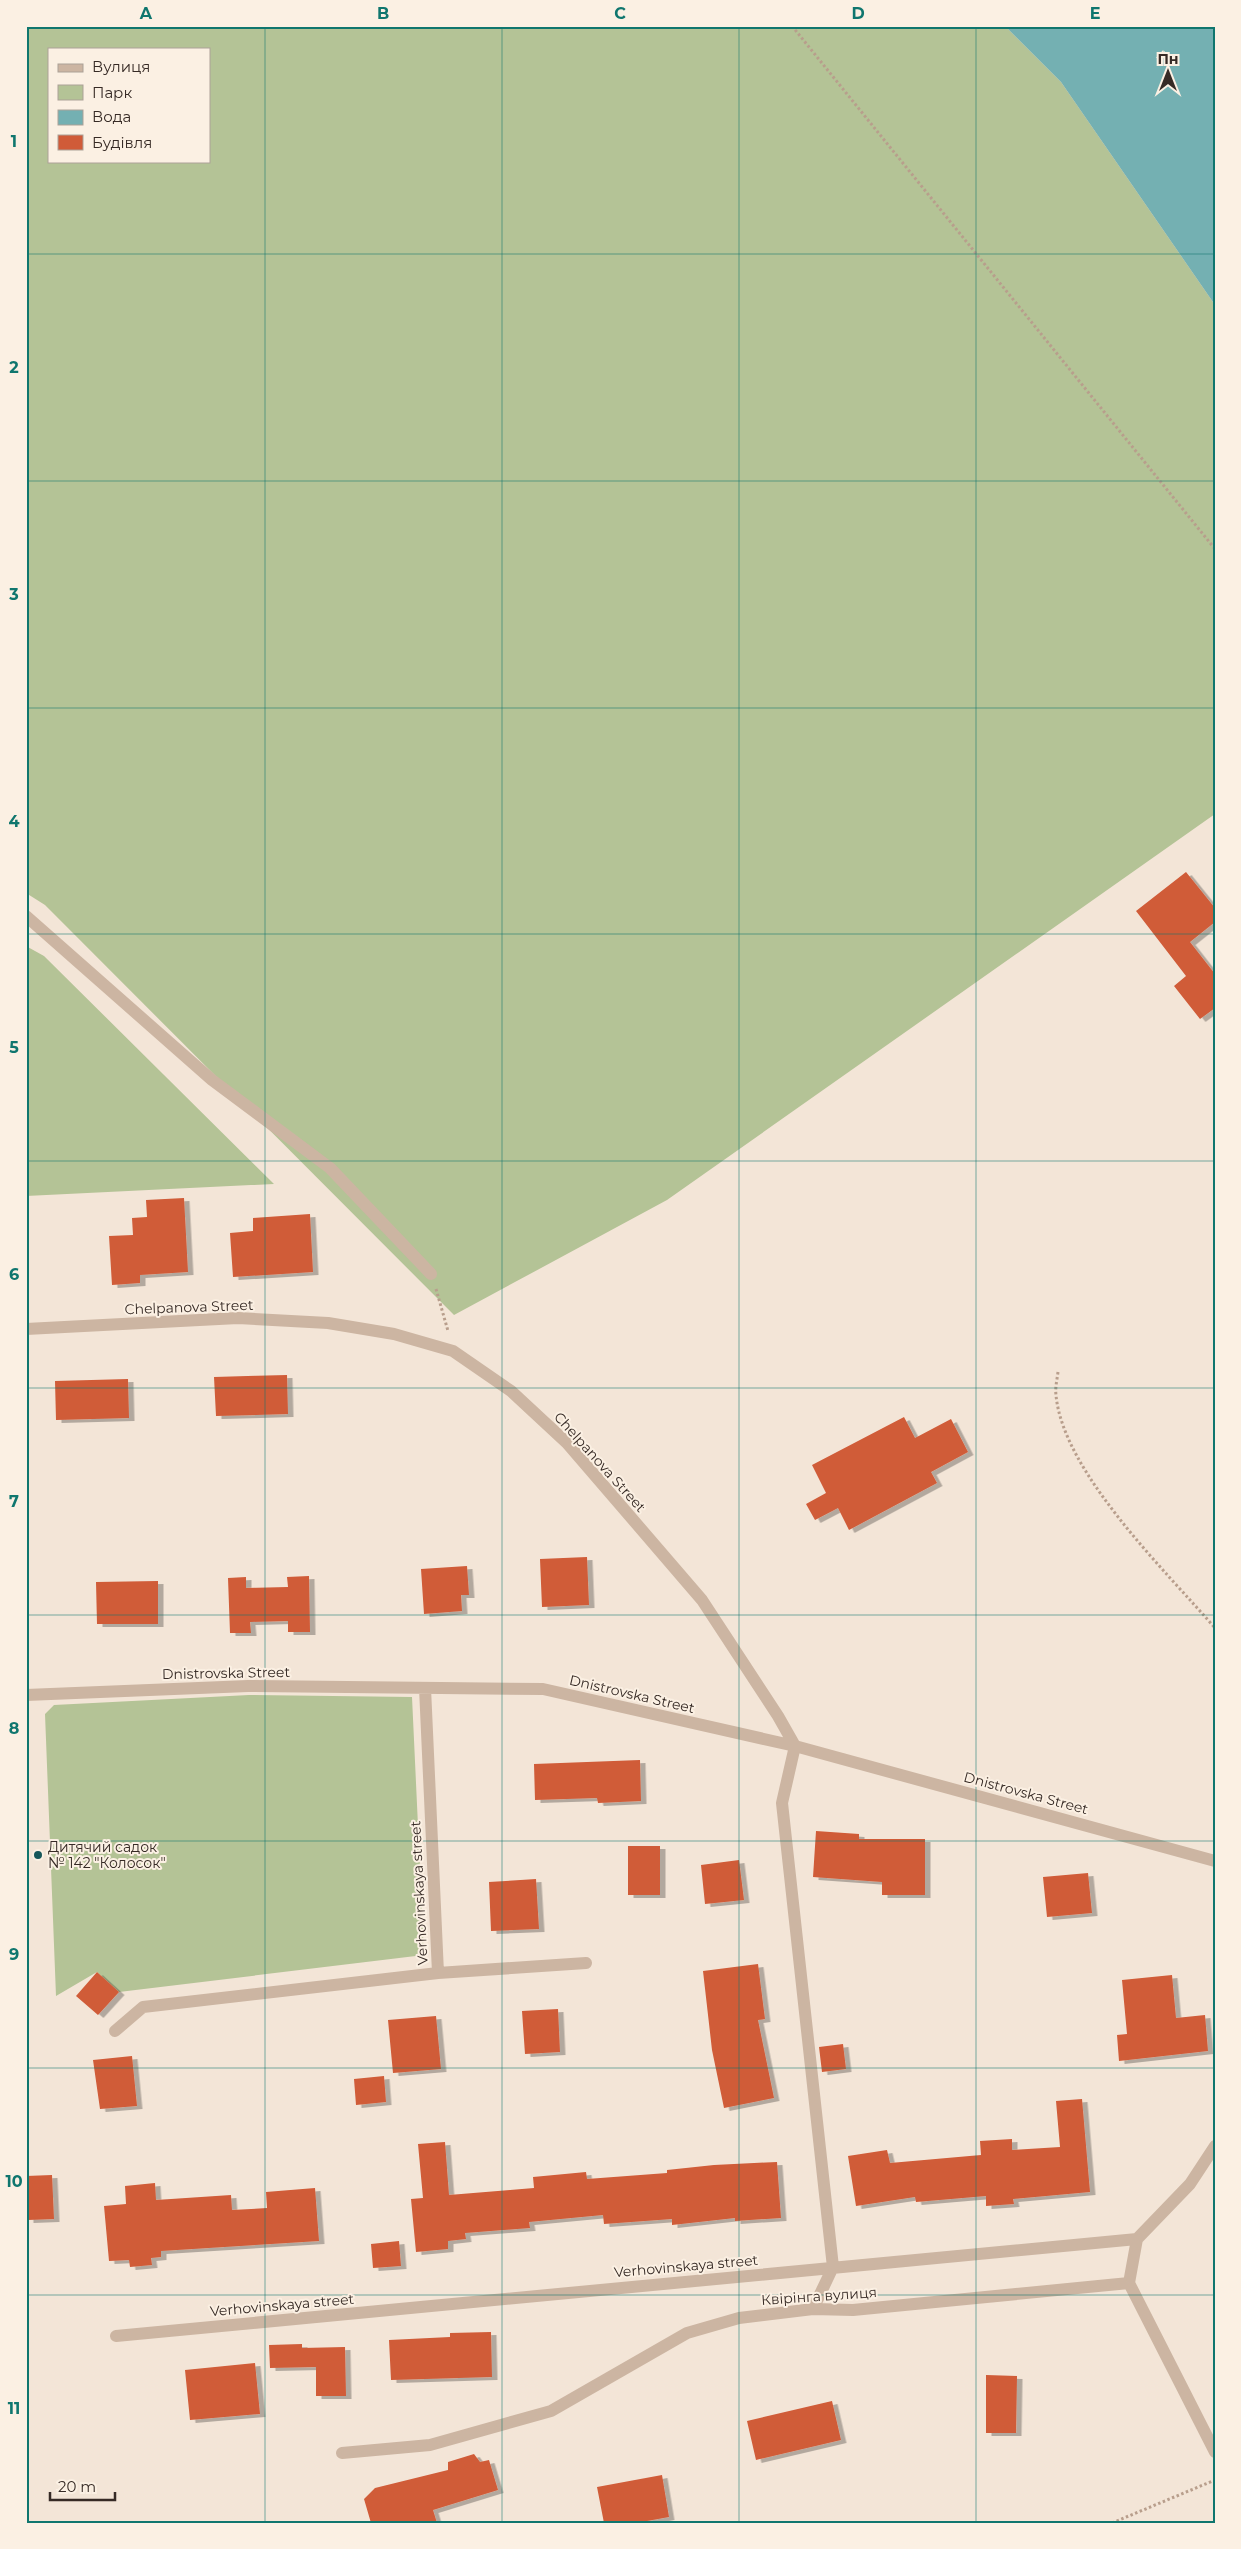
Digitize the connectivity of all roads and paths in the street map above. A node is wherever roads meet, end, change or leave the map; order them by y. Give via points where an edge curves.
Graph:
1 (792, 26) edge
2 (1215, 549) edge
3 (26, 916) edge
4 (432, 1274) joint
5 (26, 1329) edge
6 (453, 1351) junction
7 (1058, 1372) dead end
8 (1215, 1628) edge
9 (425, 1688) junction
10 (26, 1695) edge
11 (795, 1746) junction
12 (1215, 1861) edge
13 (586, 1963) dead end
14 (438, 1973) junction
15 (115, 2031) dead end
16 (1215, 2146) edge
17 (1137, 2239) junction
18 (833, 2267) junction
19 (1129, 2283) junction
20 (813, 2309) junction
21 (116, 2336) dead end
22 (342, 2452) dead end
23 (1215, 2452) edge
24 (1215, 2480) edge
25 (1112, 2523) edge

1 - 2 path
3 - 4 street via 212,1080 330,1168
4 - 6 path
5 - 6 street, Chelpanova Street via 238,1318 356,1328 394,1334
6 - 11 street, Chelpanova Street via 511,1391 567,1443 702,1600
7 - 8 path via 1056,1394 1062,1423 1086,1473 1120,1520
9 - 10 street, Dnistrovska Street via 248,1686
9 - 11 street, Dnistrovska Street via 543,1689
9 - 14 street, Verhovinskaya street
11 - 12 street, Dnistrovska Street
11 - 18 street via 782,1803
13 - 14 street
14 - 15 street, Verhovinskaya street via 143,2007
16 - 17 street via 1190,2184
17 - 18 street, Verhovinskaya street
17 - 19 street
18 - 20 street
18 - 21 street, Verhovinskaya street
19 - 20 street, Квірінга вулиця via 853,2310
19 - 23 street
20 - 22 street, Квірінга вулиця via 739,2318 687,2333 551,2411 430,2445
24 - 25 path

